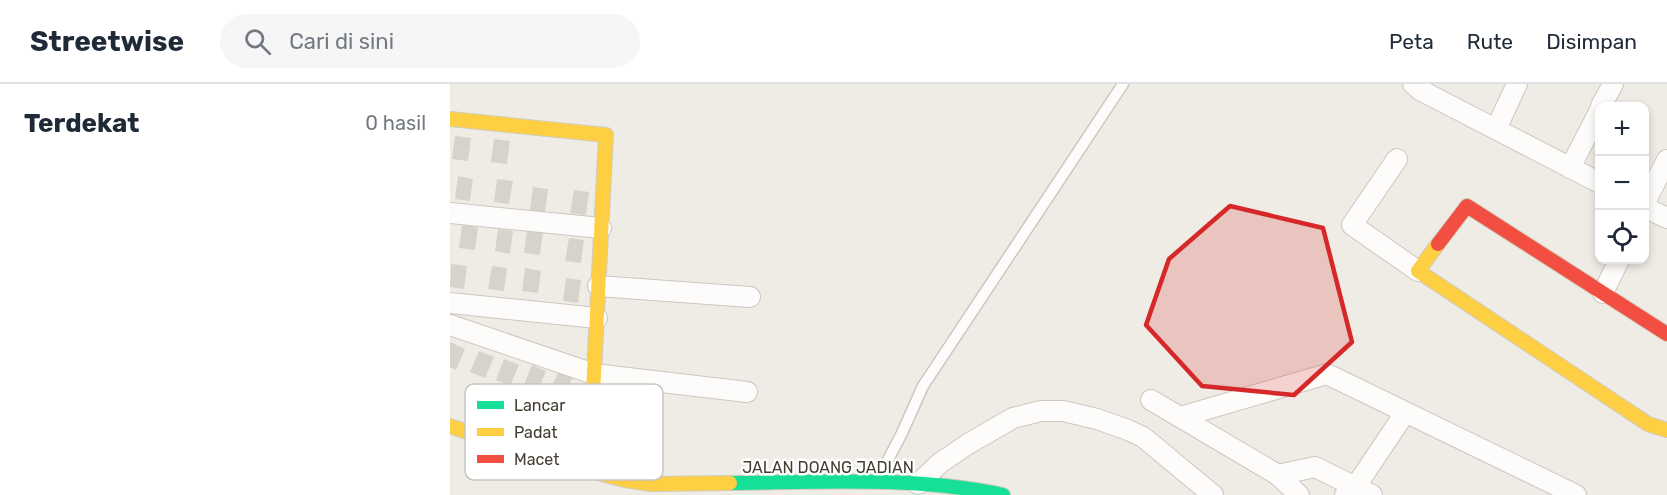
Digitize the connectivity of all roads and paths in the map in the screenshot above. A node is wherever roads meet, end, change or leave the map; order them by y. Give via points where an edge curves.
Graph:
1 (1123, 84) edge
2 (1413, 84) edge
3 (1517, 84) edge
4 (1613, 84) edge
5 (1603, 102) edge
6 (1595, 118) edge
7 (450, 119) edge
8 (1496, 129) junction
9 (1397, 159) dead end
10 (1667, 160) edge
11 (1570, 168) junction
12 (1595, 181) edge
13 (1649, 196) edge
14 (1649, 209) edge
15 (450, 213) edge
16 (1667, 218) edge
17 (601, 228) junction
18 (1617, 264) edge
19 (1418, 271) junction
20 (598, 286) junction
21 (1603, 293) junction
22 (750, 297) dead end
23 (450, 303) edge
24 (597, 318) junction
25 (450, 325) edge
26 (1667, 334) edge
27 (594, 374) junction
28 (593, 384) edge
29 (747, 392) dead end
30 (1151, 400) dead end
31 (1405, 413) junction
32 (1180, 417) junction
33 (450, 426) edge
34 (1667, 429) edge
35 (465, 431) edge
36 (1278, 476) junction
37 (621, 480) edge
38 (876, 482) junction
39 (918, 484) junction
40 (649, 489) edge
41 (1358, 492) edge
42 (1003, 495) edge
43 (1213, 495) edge
44 (1299, 495) edge
45 (1576, 495) edge

1 - 38 lane via 923,386
2 - 8 street
3 - 8 street
4 - 5 street
6 - 11 street
7 - 17 street via 606,135
8 - 11 street
9 - 19 street via 1352,225
10 - 13 street
11 - 12 street
14 - 16 street
15 - 17 street
17 - 20 street
18 - 21 street
19 - 21 street via 1467,206
19 - 34 street via 1648,424
20 - 22 street
20 - 24 street
21 - 26 street
23 - 24 street
24 - 27 street
25 - 27 street
27 - 28 street
27 - 29 street
30 - 32 street
31 - 32 street via 1327,374
31 - 41 street
31 - 45 street
32 - 36 street
33 - 35 street, JALAN DOANG JADIAN
36 - 41 street via 1315,467
36 - 44 street
37 - 40 street, JALAN DOANG JADIAN
38 - 39 street, JALAN DOANG JADIAN
38 - 40 street, JALAN DOANG JADIAN
39 - 42 street, JALAN DOANG JADIAN
39 - 43 street via 940,463 1013,418 1041,411 1063,411 1143,437

